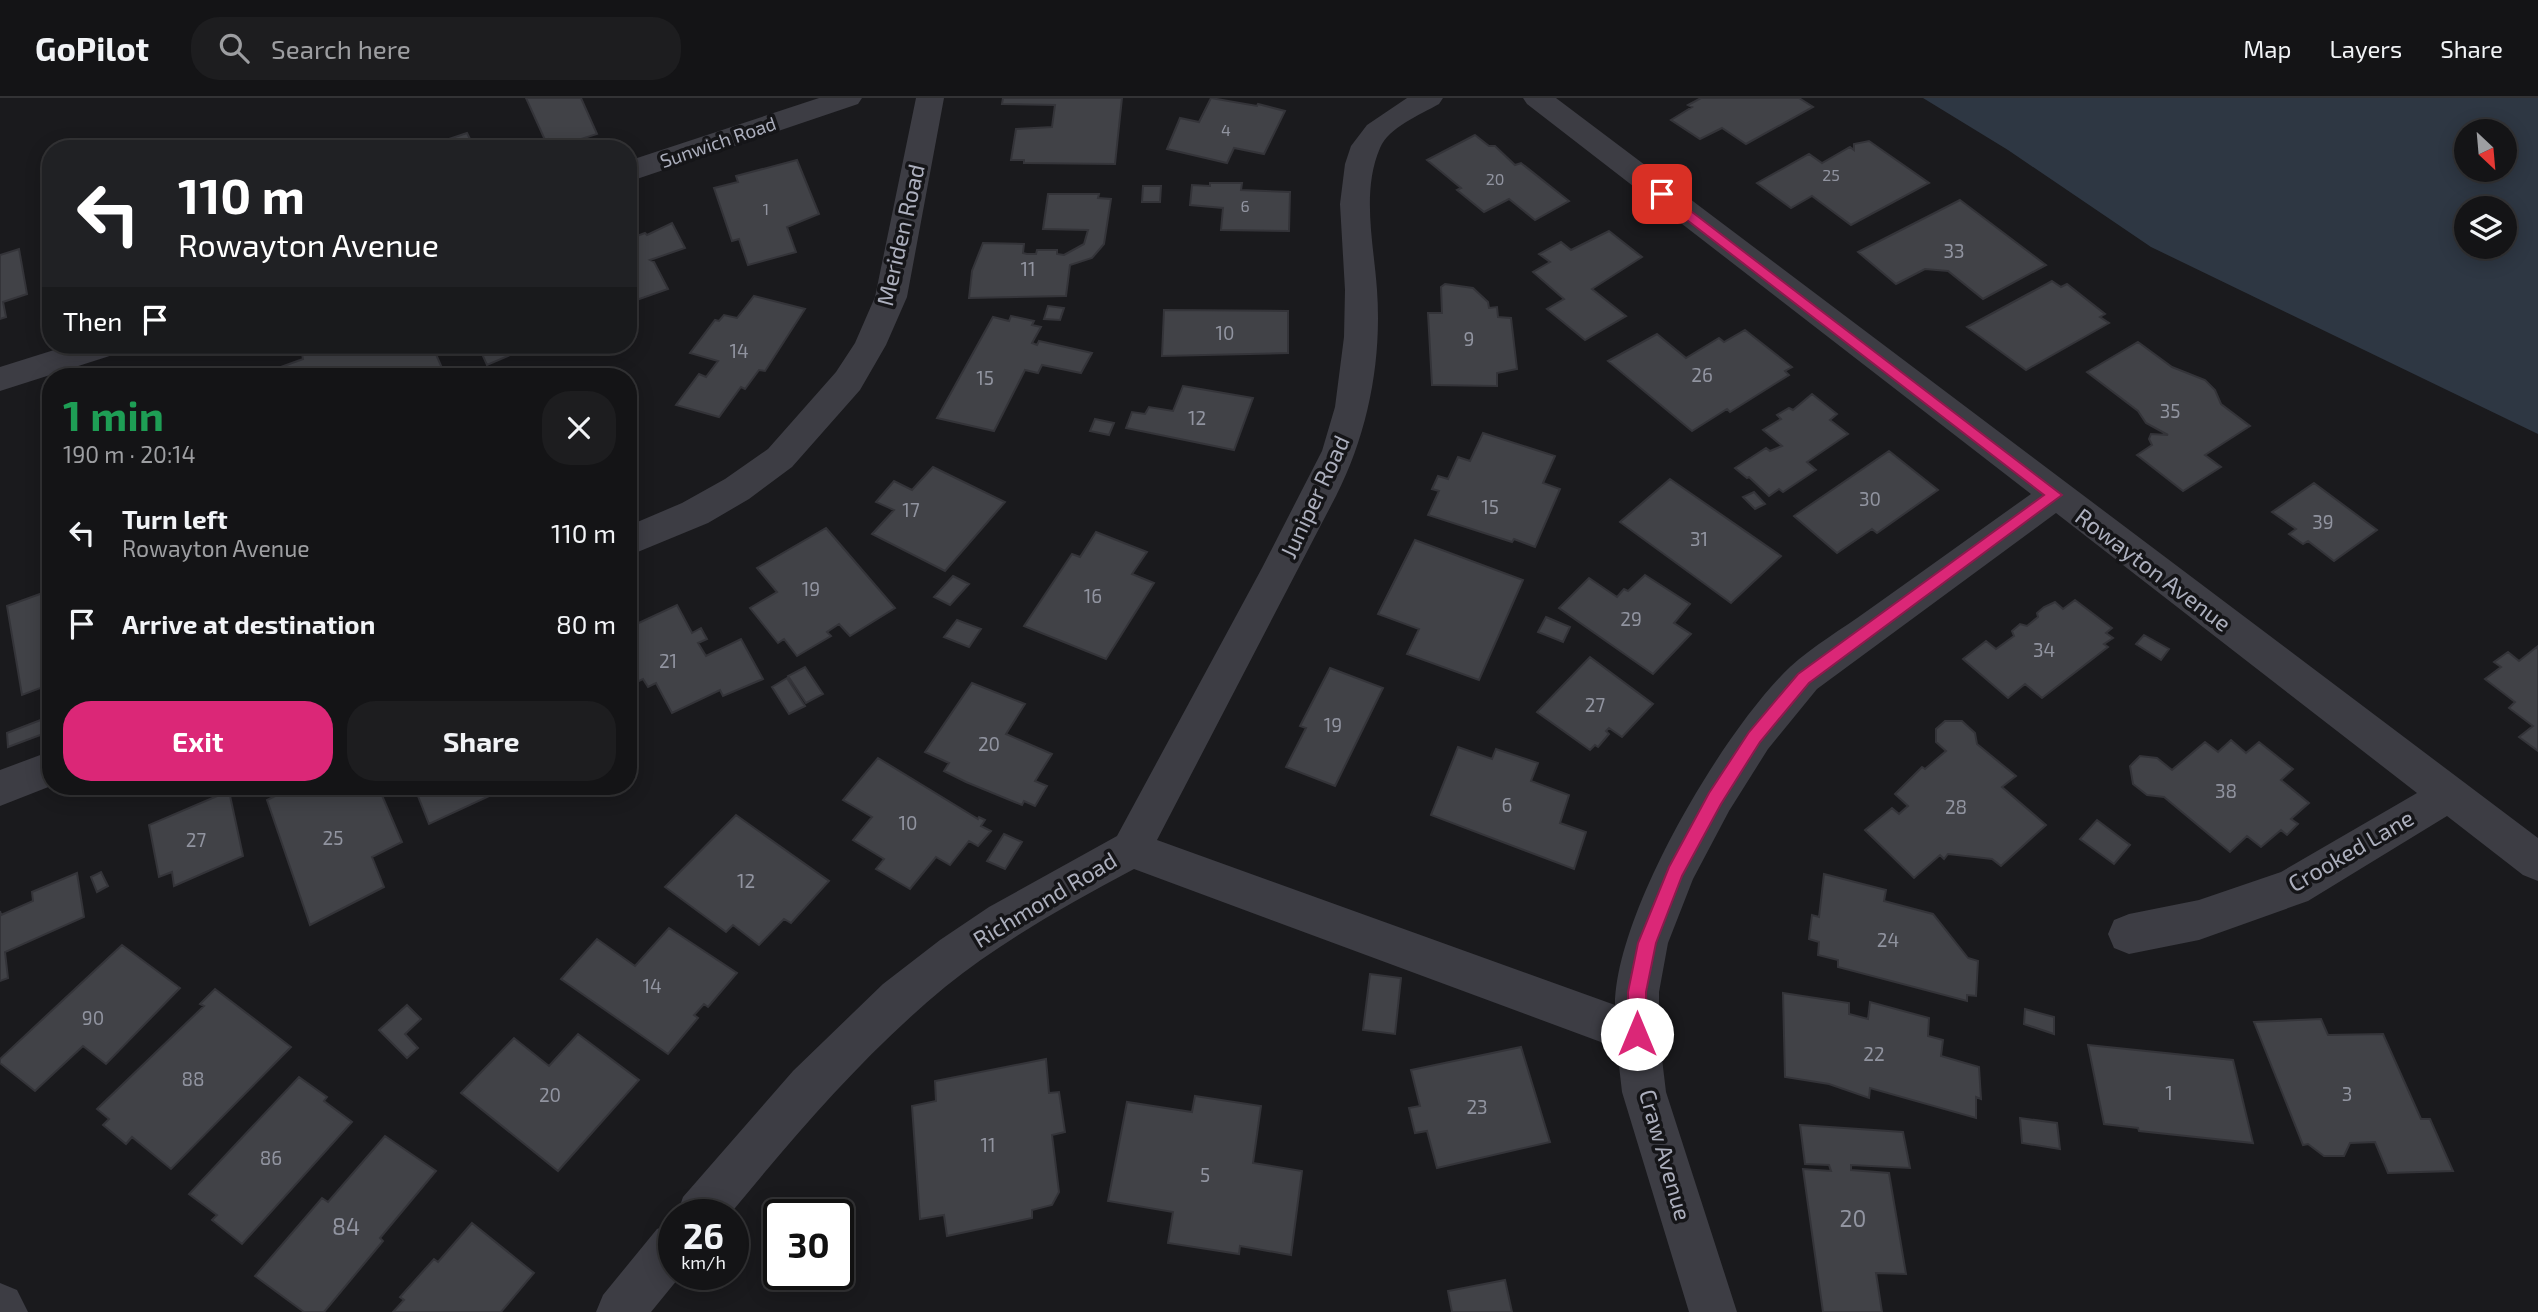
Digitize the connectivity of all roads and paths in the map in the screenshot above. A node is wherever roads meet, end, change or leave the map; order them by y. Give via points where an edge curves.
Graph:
1 (848, 98) edge
2 (930, 98) edge
3 (1429, 98) edge
4 (1537, 98) edge
5 (637, 169) edge
6 (79, 354) edge
7 (0, 379) edge
8 (2055, 495) junction
9 (637, 538) edge
10 (42, 772) edge
11 (0, 788) edge
12 (2448, 795) junction
13 (1131, 849) junction
14 (2538, 862) edge
15 (2129, 934) dead end
16 (1637, 1034) junction
17 (712, 1199) edge
18 (658, 1266) edge
19 (0, 1307) edge
20 (4, 1312) edge
21 (620, 1312) edge
22 (1713, 1312) edge

1 - 5 street, Sunwich Road
2 - 9 street, Meriden Road via 891,298 848,381 780,458 695,513
3 - 13 street, Juniper Road via 1375,136 1360,165 1362,310 1349,419 1339,455
4 - 8 street, Rowayton Avenue
6 - 7 street
8 - 12 street, Rowayton Avenue
8 - 16 street, Craw Avenue via 1804,678 1754,737 1675,873 1647,943 1637,992
10 - 11 street
12 - 14 street, Rowayton Avenue
12 - 15 street, Crooked Lane via 2293,887 2199,920
13 - 16 street, Richmond Road
13 - 17 street, Richmond Road via 982,935 921,980 859,1033
16 - 22 street, Craw Avenue via 1644,1092
18 - 21 street
19 - 20 street

